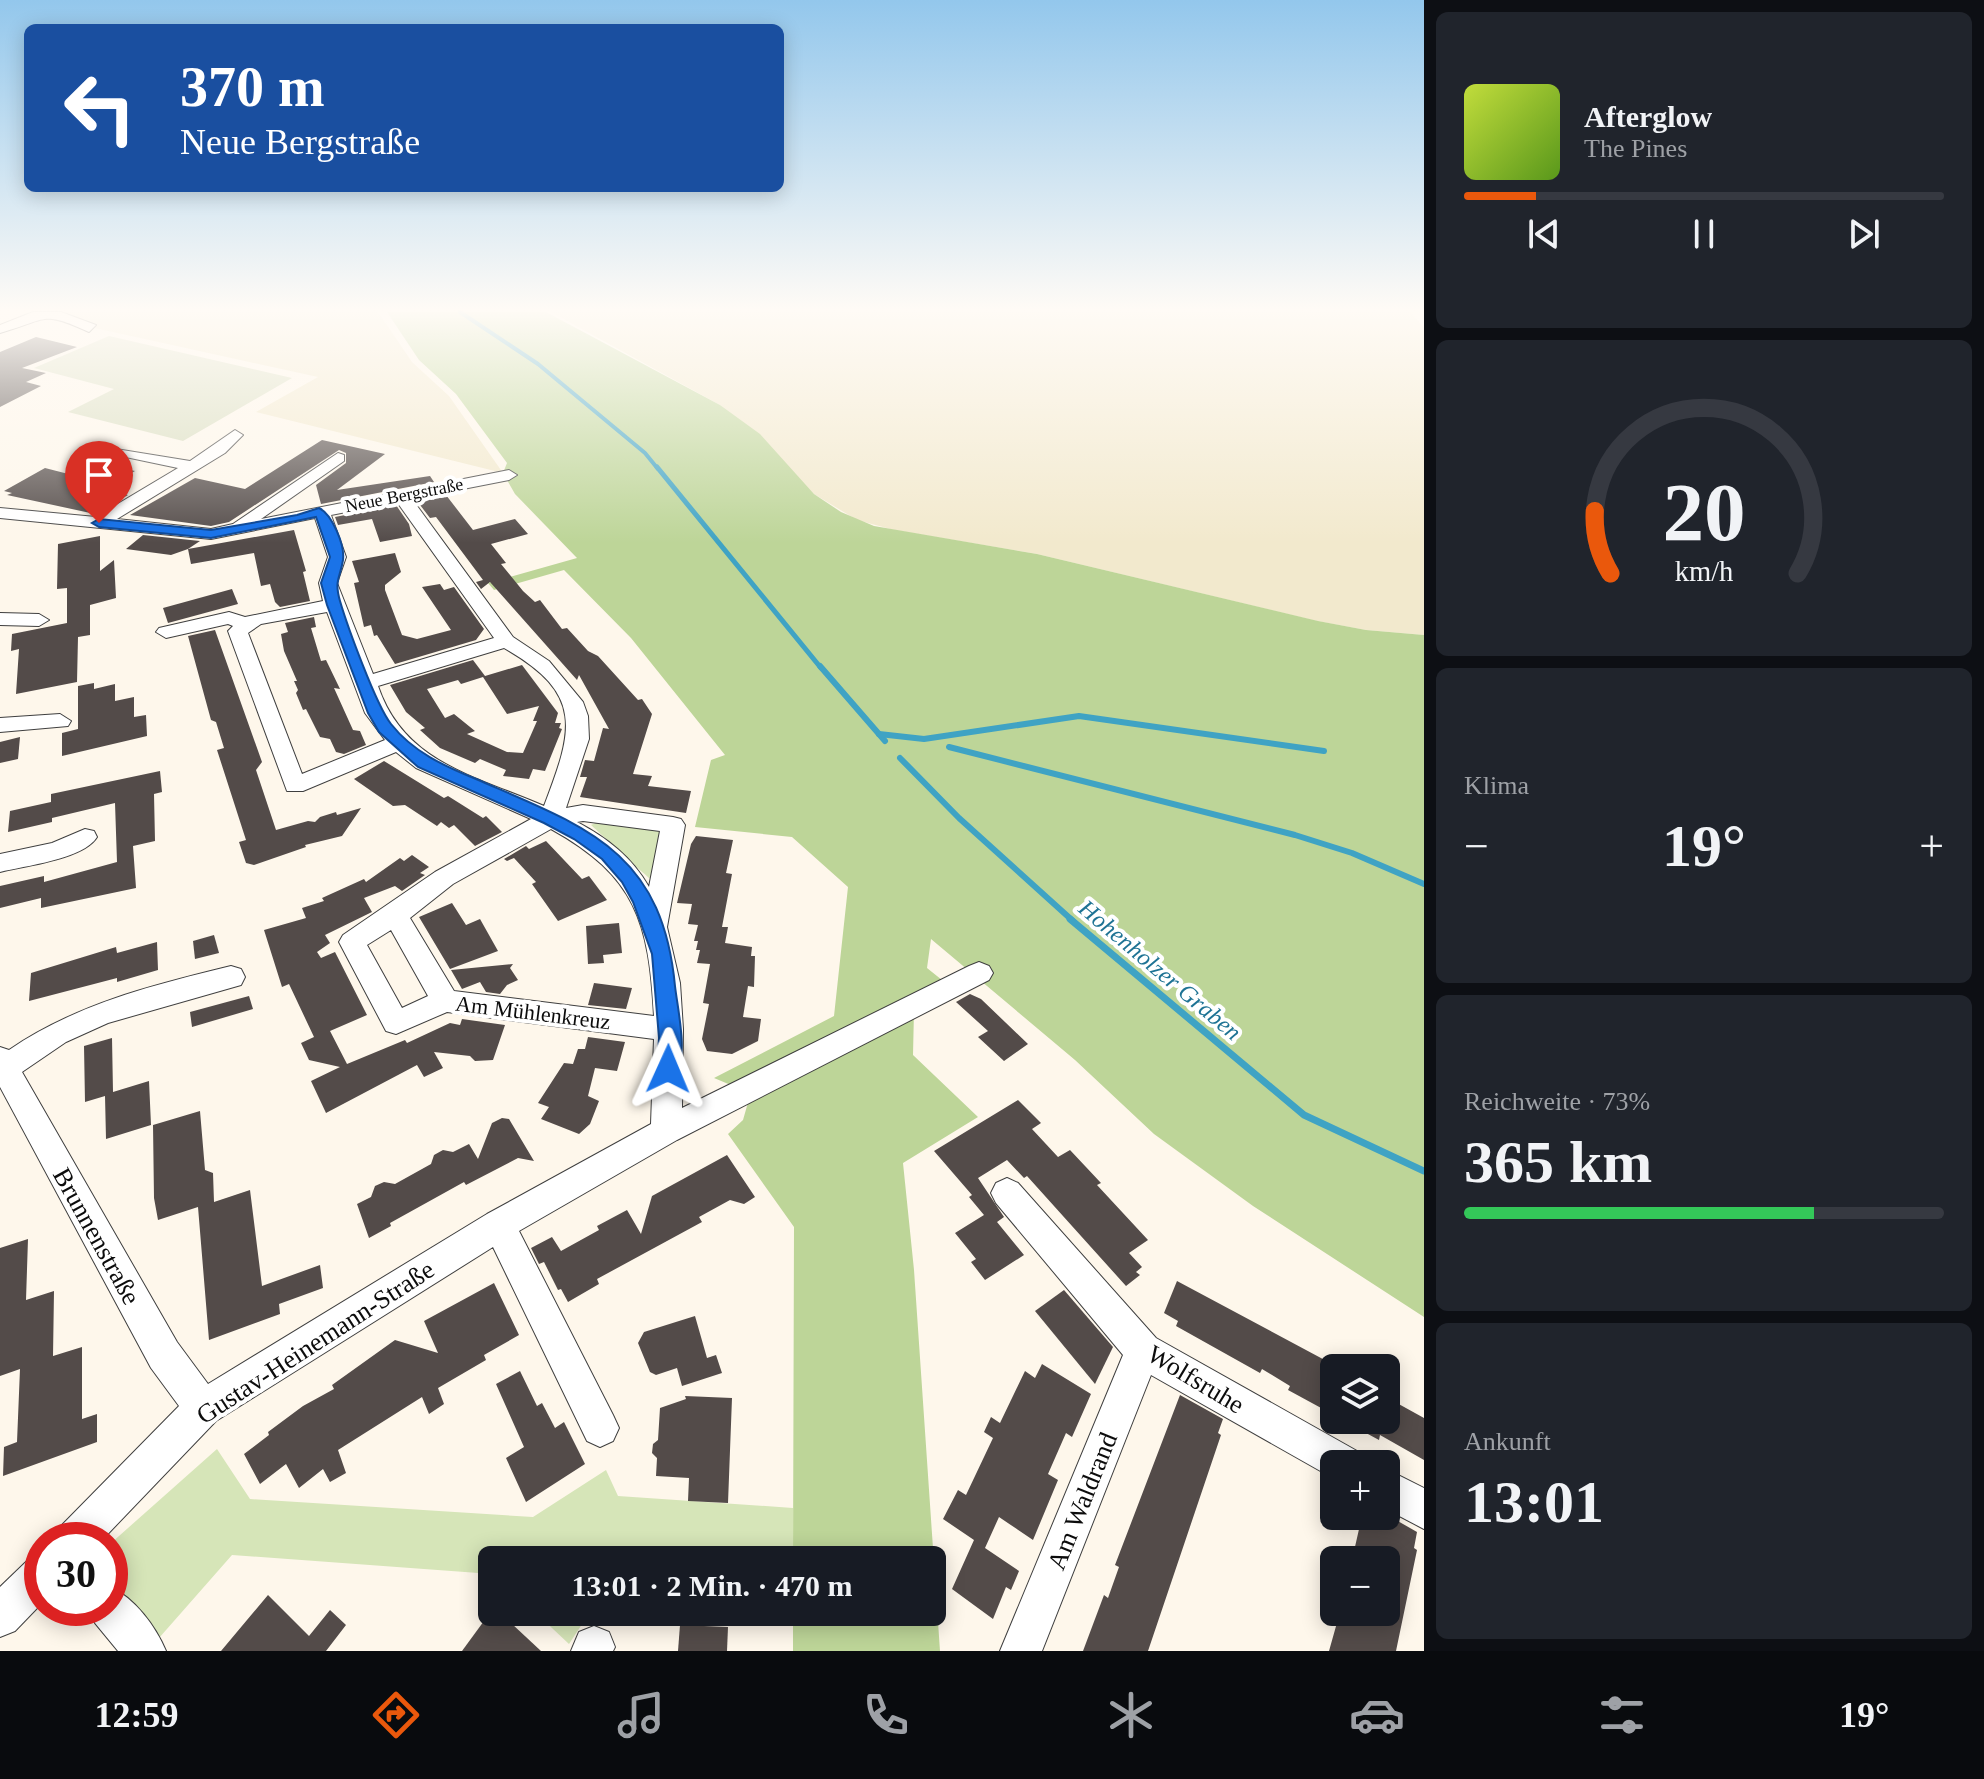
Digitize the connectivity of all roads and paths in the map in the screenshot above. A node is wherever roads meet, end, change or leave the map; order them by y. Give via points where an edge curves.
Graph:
1 (235, 435) dead end
2 (122, 452) dead end
3 (338, 458) dead end
4 (193, 466) junction
5 (509, 475) dead end
6 (292, 490) junction
7 (401, 496) junction
8 (0, 513) edge
9 (309, 515) junction
10 (99, 523) junction
11 (233, 531) junction
12 (334, 605) junction
13 (0, 619) edge
14 (39, 620) dead end
15 (247, 624) junction
16 (166, 632) dead end
17 (506, 641) junction
18 (366, 683) junction
19 (60, 721) dead end
20 (0, 725) edge
21 (398, 743) junction
22 (551, 818) junction
23 (85, 837) dead end
24 (0, 863) edge
25 (395, 915) junction
26 (654, 927) junction
27 (979, 973) dead end
28 (231, 977) dead end
29 (445, 1001) junction
30 (669, 1029) junction
31 (2, 1064) edge
32 (666, 1131) junction
33 (1007, 1193) dead end
34 (499, 1225) junction
35 (1143, 1351) junction
36 (203, 1408) junction
37 (600, 1428) dead end
38 (1320, 1451) edge
39 (1400, 1496) edge
40 (1424, 1509) edge
41 (92, 1522) edge
42 (24, 1592) edge
43 (0, 1616) edge
44 (125, 1626) edge
45 (145, 1651) edge
46 (1021, 1651) edge

1 - 4 street
2 - 4 street
3 - 6 street
4 - 10 street
5 - 7 street, Neue Bergstraße
6 - 9 street
6 - 11 street
7 - 9 street, Neue Bergstraße
7 - 17 street
8 - 10 street, Neue Bergstraße
9 - 11 street, Neue Bergstraße
9 - 12 street, Am Mühlenkreuz via 326,520 337,557 328,583
10 - 11 street, Neue Bergstraße via 211,534
12 - 15 street
12 - 18 street, Am Mühlenkreuz
13 - 14 street
15 - 16 street via 229,618
15 - 21 street via 238,631 295,786
17 - 18 street
17 - 22 street via 532,654 577,714 579,730
18 - 21 street, Am Mühlenkreuz via 376,713
19 - 20 street
21 - 22 street, Am Mühlenkreuz via 424,763
22 - 25 street, Am Mühlenkreuz via 444,878
22 - 26 street, Am Mühlenkreuz via 609,854 629,877
22 - 26 street, Am Mühlenkreuz via 583,813 673,825
23 - 24 street via 58,850
25 - 29 street, Am Mühlenkreuz
25 - 29 street, Am Mühlenkreuz via 352,942 396,1023
26 - 30 street, Am Mühlenkreuz
27 - 32 street, Gustav-Heinemann-Straße
28 - 31 street via 94,1017
29 - 30 street, Am Mühlenkreuz
30 - 32 street, Am Mühlenkreuz
31 - 36 street, Brunnenstraße via 156,1342
32 - 34 street, Gustav-Heinemann-Straße
33 - 35 street, Wolfsruhe
34 - 36 street, Gustav-Heinemann-Straße
34 - 37 street
35 - 38 street, Wolfsruhe
35 - 46 street, Am Waldrand
36 - 41 street, Gustav-Heinemann-Straße
39 - 40 street
42 - 43 street
44 - 45 street

